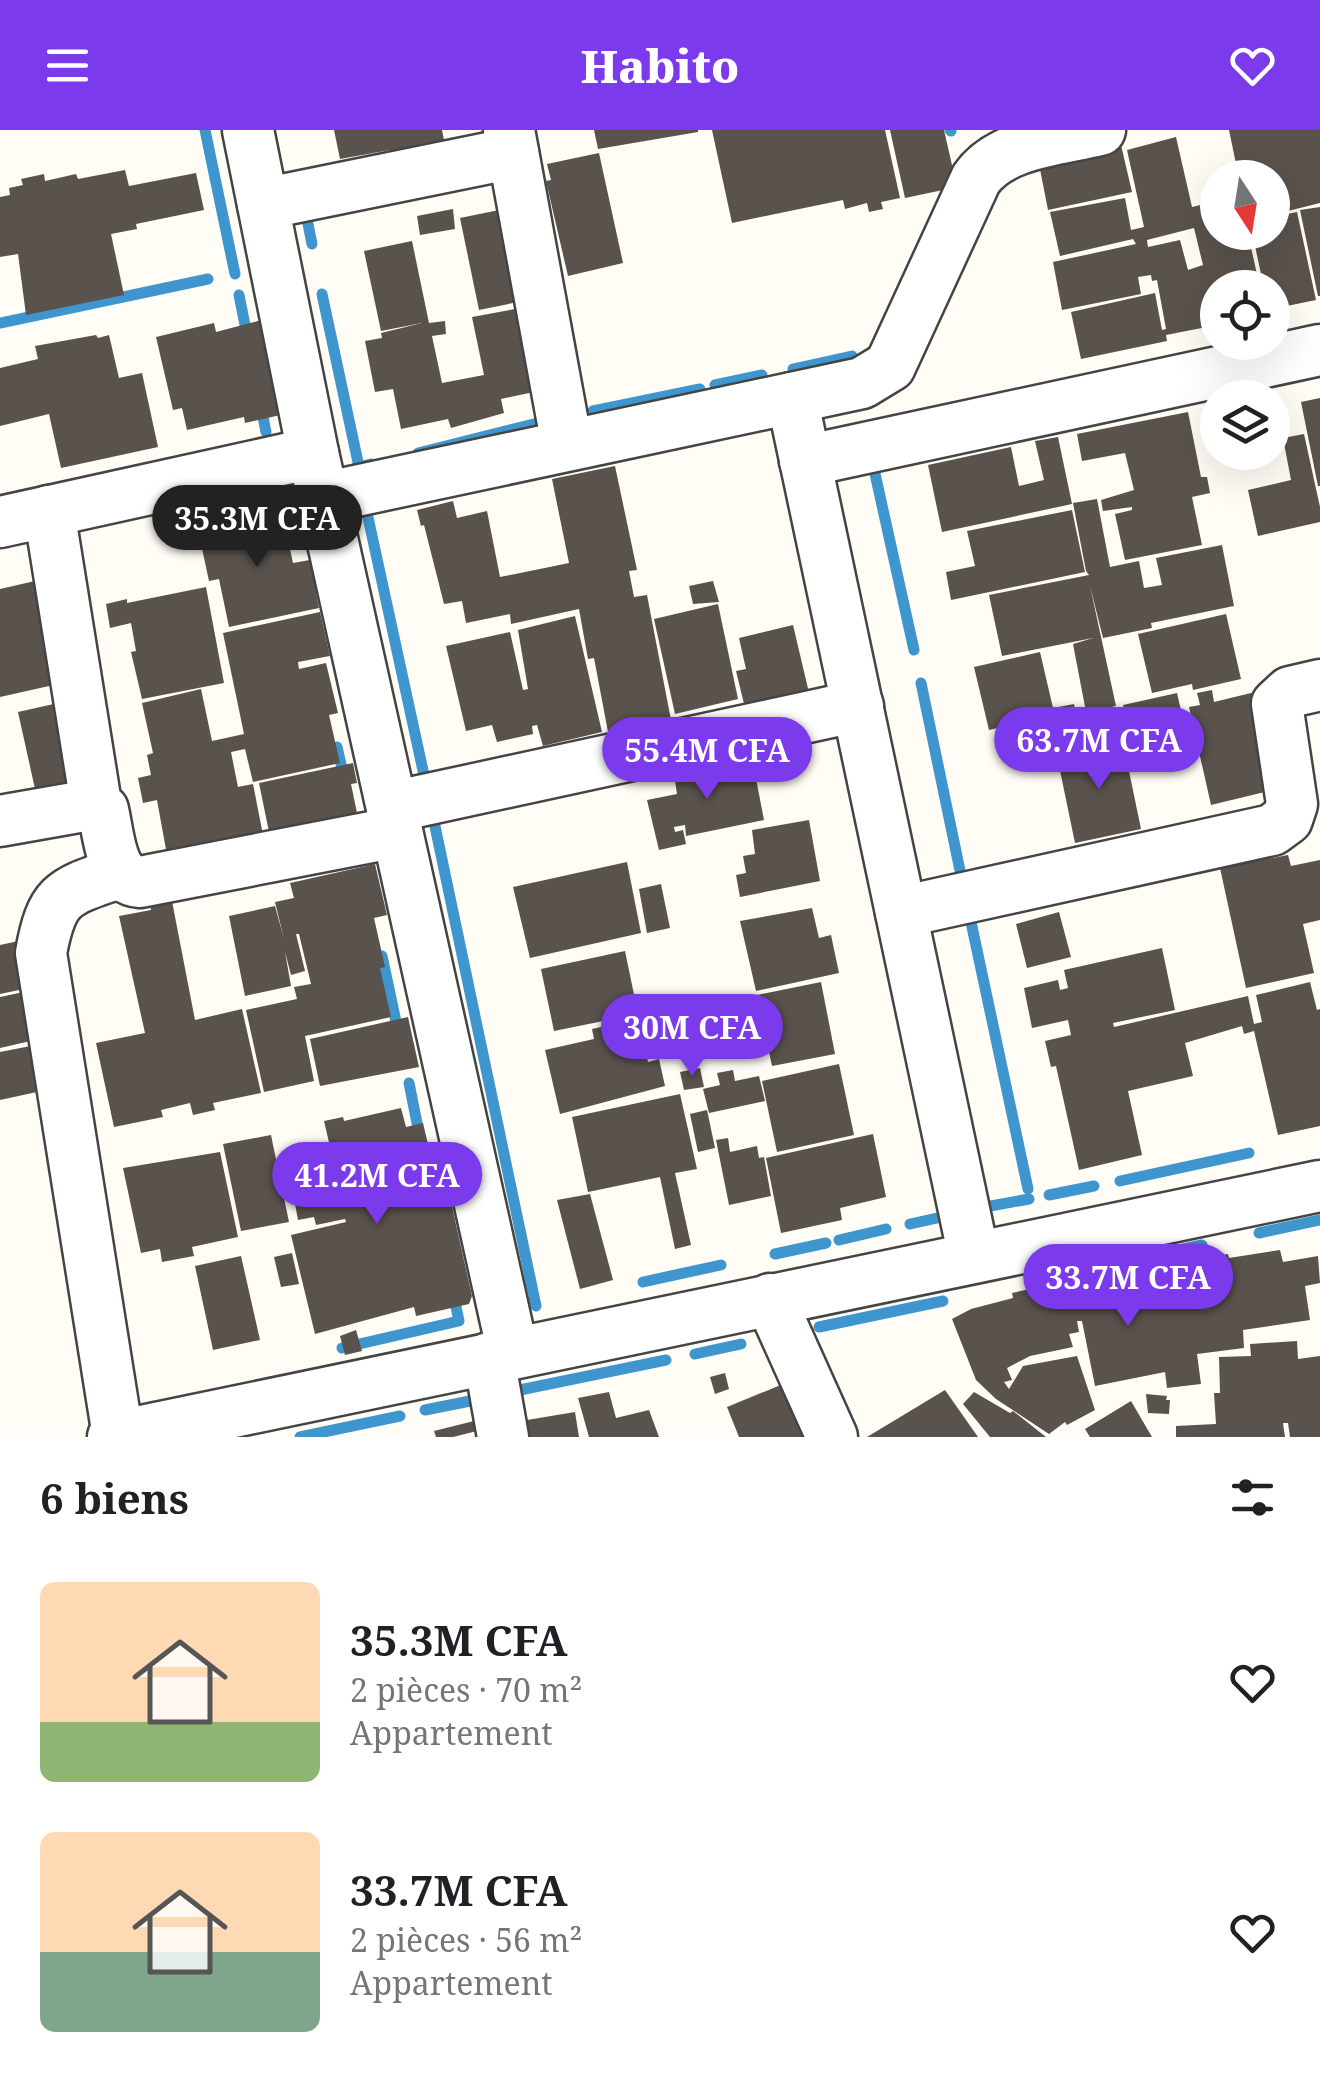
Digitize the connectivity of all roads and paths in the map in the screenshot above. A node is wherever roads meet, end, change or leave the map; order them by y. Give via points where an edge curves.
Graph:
1 (248, 130) edge
2 (1100, 130) edge
3 (511, 142) edge
4 (263, 204) junction
5 (1320, 350) edge
6 (792, 398) junction
7 (567, 446) junction
8 (806, 461) junction
9 (318, 476) junction
10 (49, 511) junction
11 (0, 522) edge
12 (1320, 685) edge
13 (858, 706) junction
14 (96, 804) junction
15 (394, 819) junction
16 (0, 821) edge
17 (119, 873) junction
18 (901, 912) junction
19 (1320, 1186) edge
20 (974, 1257) junction
21 (770, 1299) junction
22 (501, 1355) junction
23 (116, 1436) edge
24 (503, 1437) edge
25 (832, 1437) edge

1 - 4 street
2 - 6 street via 987,162 890,366 862,383
3 - 4 street
3 - 7 street
4 - 9 street
5 - 8 street
6 - 7 street
6 - 8 street
7 - 9 street
8 - 13 street
9 - 10 street
9 - 15 street
10 - 11 street
10 - 14 street
12 - 18 street via 1290,692 1277,704 1292,804 1287,819 1272,830
13 - 15 street
13 - 18 street
14 - 16 street
14 - 17 street
15 - 17 street via 140,882
15 - 22 street
17 - 23 street via 72,888 48,915 41,954
18 - 20 street
19 - 20 street
20 - 21 street
21 - 22 street
21 - 25 street
22 - 23 street
22 - 24 street

